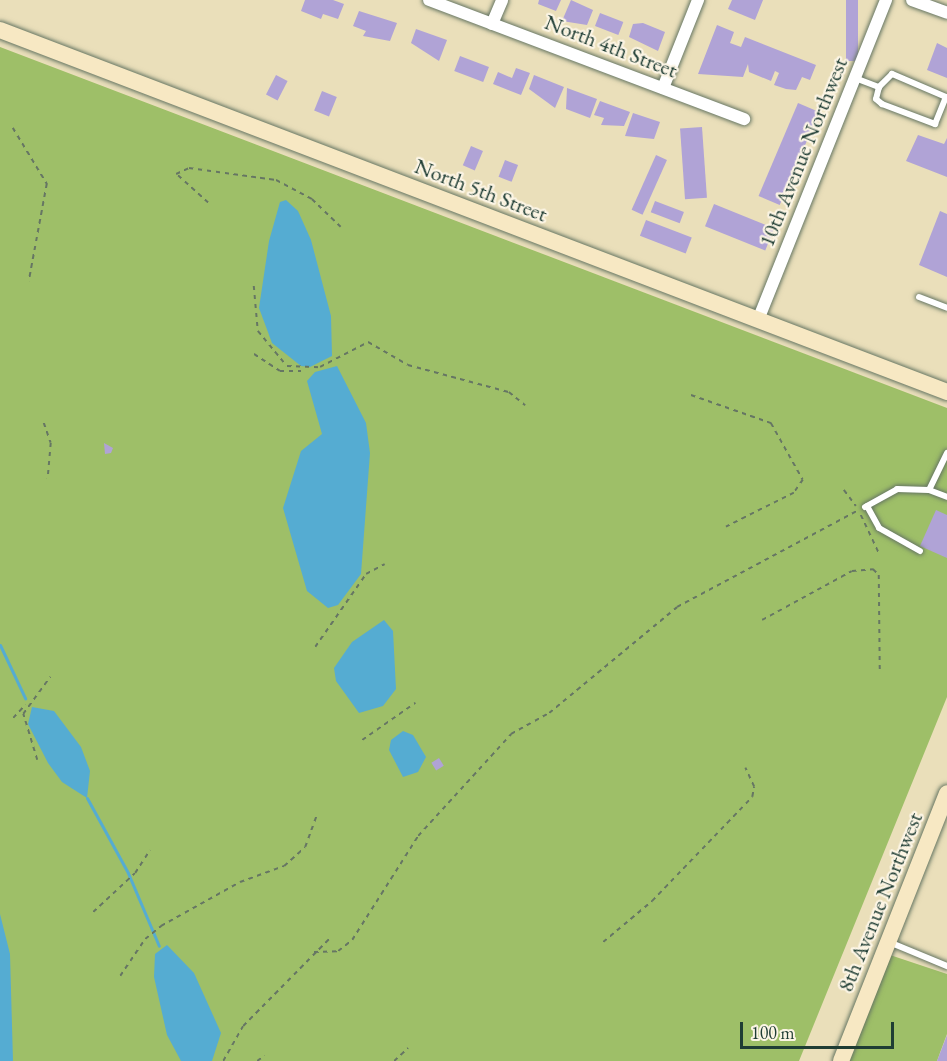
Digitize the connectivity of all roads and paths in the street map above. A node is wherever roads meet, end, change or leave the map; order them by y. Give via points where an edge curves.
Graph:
1 (429, 0) edge
2 (502, 0) edge
3 (698, 0) edge
4 (886, 0) edge
5 (912, 0) edge
6 (947, 13) edge
7 (492, 24) junction
8 (0, 30) edge
9 (855, 78) junction
10 (879, 87) junction
11 (663, 88) junction
12 (744, 119) dead end
13 (13, 128) dead end
14 (208, 203) dead end
15 (341, 227) dead end
16 (29, 281) dead end
17 (254, 286) dead end
18 (919, 297) dead end
19 (947, 308) edge
20 (758, 320) junction
21 (254, 354) dead end
22 (302, 370) junction
23 (947, 392) edge
24 (690, 394) dead end
25 (525, 405) dead end
26 (44, 423) dead end
27 (947, 453) edge
28 (48, 479) dead end
29 (844, 490) dead end
30 (929, 490) junction
31 (947, 497) edge
32 (863, 508) junction
33 (726, 527) dead end
34 (920, 551) dead end
35 (879, 553) dead end
36 (385, 564) dead end
37 (762, 620) dead end
38 (315, 646) dead end
39 (880, 672) dead end
40 (50, 677) dead end
41 (415, 703) dead end
42 (26, 704) junction
43 (13, 718) dead end
44 (362, 740) dead end
45 (36, 760) dead end
46 (745, 768) dead end
47 (947, 793) edge
48 (316, 816) dead end
49 (150, 850) dead end
50 (93, 912) dead end
51 (331, 937) dead end
52 (603, 942) dead end
53 (888, 942) junction
54 (314, 952) junction
55 (947, 966) edge
56 (120, 976) dead end
57 (408, 1048) dead end
58 (264, 1056) dead end
59 (223, 1061) edge
60 (257, 1061) edge
61 (394, 1061) edge
62 (841, 1061) edge

1 - 7 street, North 4th Street
2 - 7 street
3 - 11 street
4 - 9 street, 10th Avenue Northwest
5 - 6 street
7 - 11 street, North 4th Street
8 - 20 street, North 5th Street
9 - 10 lane
9 - 20 street, 10th Avenue Northwest
10 - 10 lane via 876,99 882,104 935,124 946,97 892,74
11 - 12 street, North 4th Street
13 - 16 path via 47,184
14 - 15 path via 176,174 189,168 276,180 312,199
17 - 22 path via 258,331 282,362
18 - 19 lane
20 - 23 street, North 5th Street
21 - 22 path via 280,371
22 - 25 path via 368,342 408,365 509,392
24 - 33 path via 771,423 803,480 794,493
26 - 28 path via 51,443
27 - 30 lane
29 - 32 path
30 - 31 lane
30 - 32 lane via 897,489
32 - 34 lane via 879,528
32 - 35 path
32 - 54 path via 677,607 549,713 512,734 418,836 352,940 338,951
36 - 38 path via 366,574
37 - 39 path via 852,571 873,569 879,575
40 - 42 path
41 - 44 path
42 - 43 path
42 - 45 path via 23,722
46 - 52 path via 754,787 752,797 652,902
47 - 53 street, 8th Avenue Northwest
48 - 56 path via 304,847 284,866 240,882 161,926 145,939
49 - 50 path via 135,873
51 - 54 path
53 - 55 lane
53 - 62 street, 8th Avenue Northwest
54 - 59 path via 243,1026
57 - 61 path
58 - 60 path

